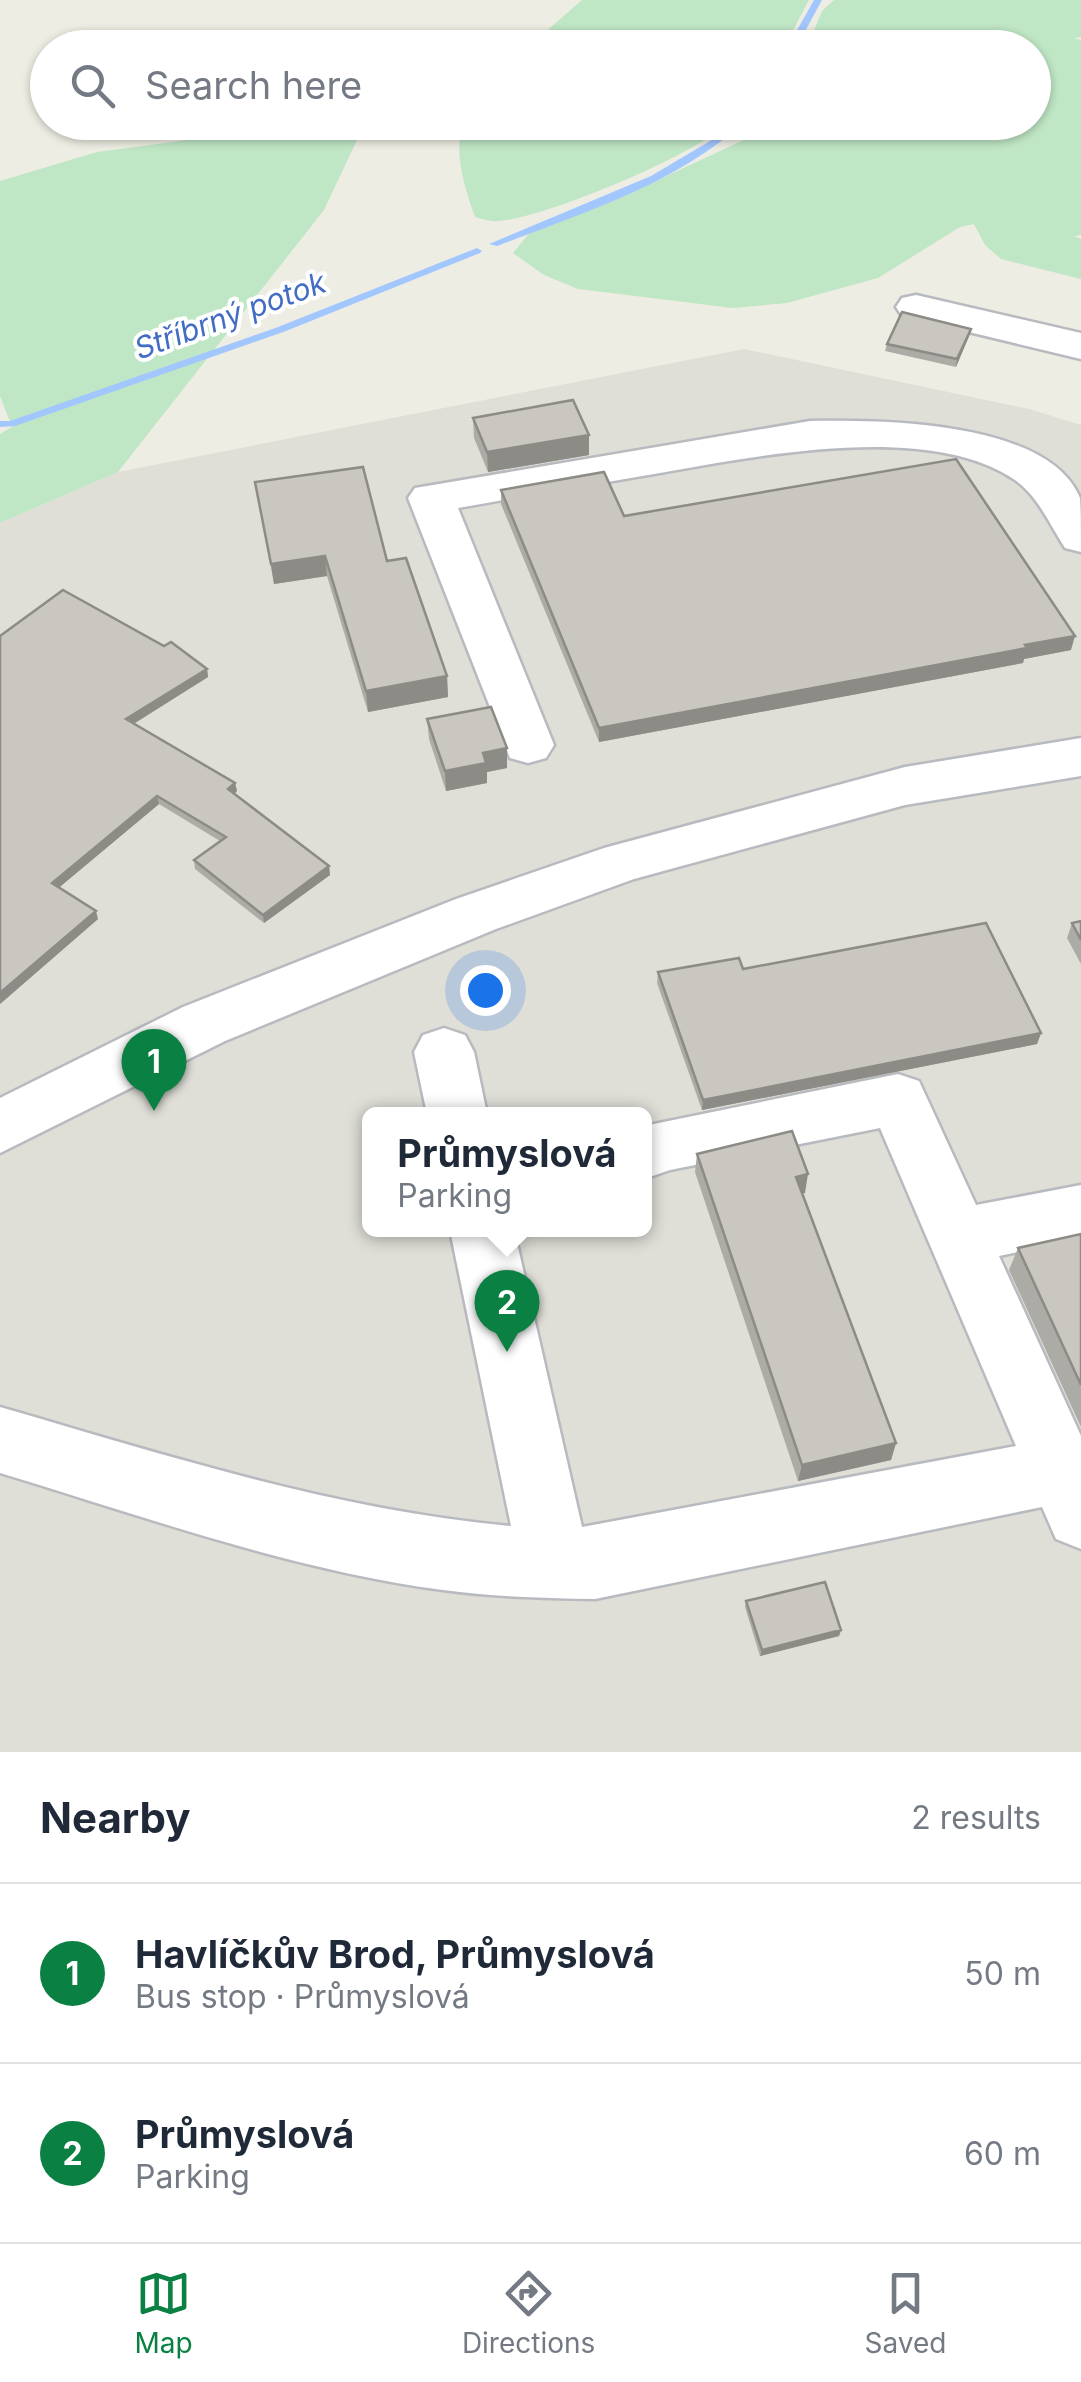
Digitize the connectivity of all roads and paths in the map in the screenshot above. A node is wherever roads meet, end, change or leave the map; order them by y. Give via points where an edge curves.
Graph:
1 (916, 307) dead end
2 (1081, 346) edge
3 (1081, 537) edge
4 (528, 745) dead end
5 (1081, 758) edge
6 (444, 1052) dead end
7 (456, 1107) edge
8 (0, 1127) edge
9 (652, 1149) edge
10 (1081, 1212) edge
11 (958, 1236) junction
12 (484, 1237) edge
13 (0, 1440) edge
14 (1071, 1493) edge
15 (555, 1564) junction

1 - 2 street
3 - 4 street via 1051,490 1008,457 930,440 856,434 810,434 431,498
5 - 8 street via 905,786 623,862 204,1024
6 - 7 street
9 - 11 street via 898,1100
10 - 11 street
11 - 14 street
12 - 15 street
13 - 15 street via 362,1544
14 - 15 street

